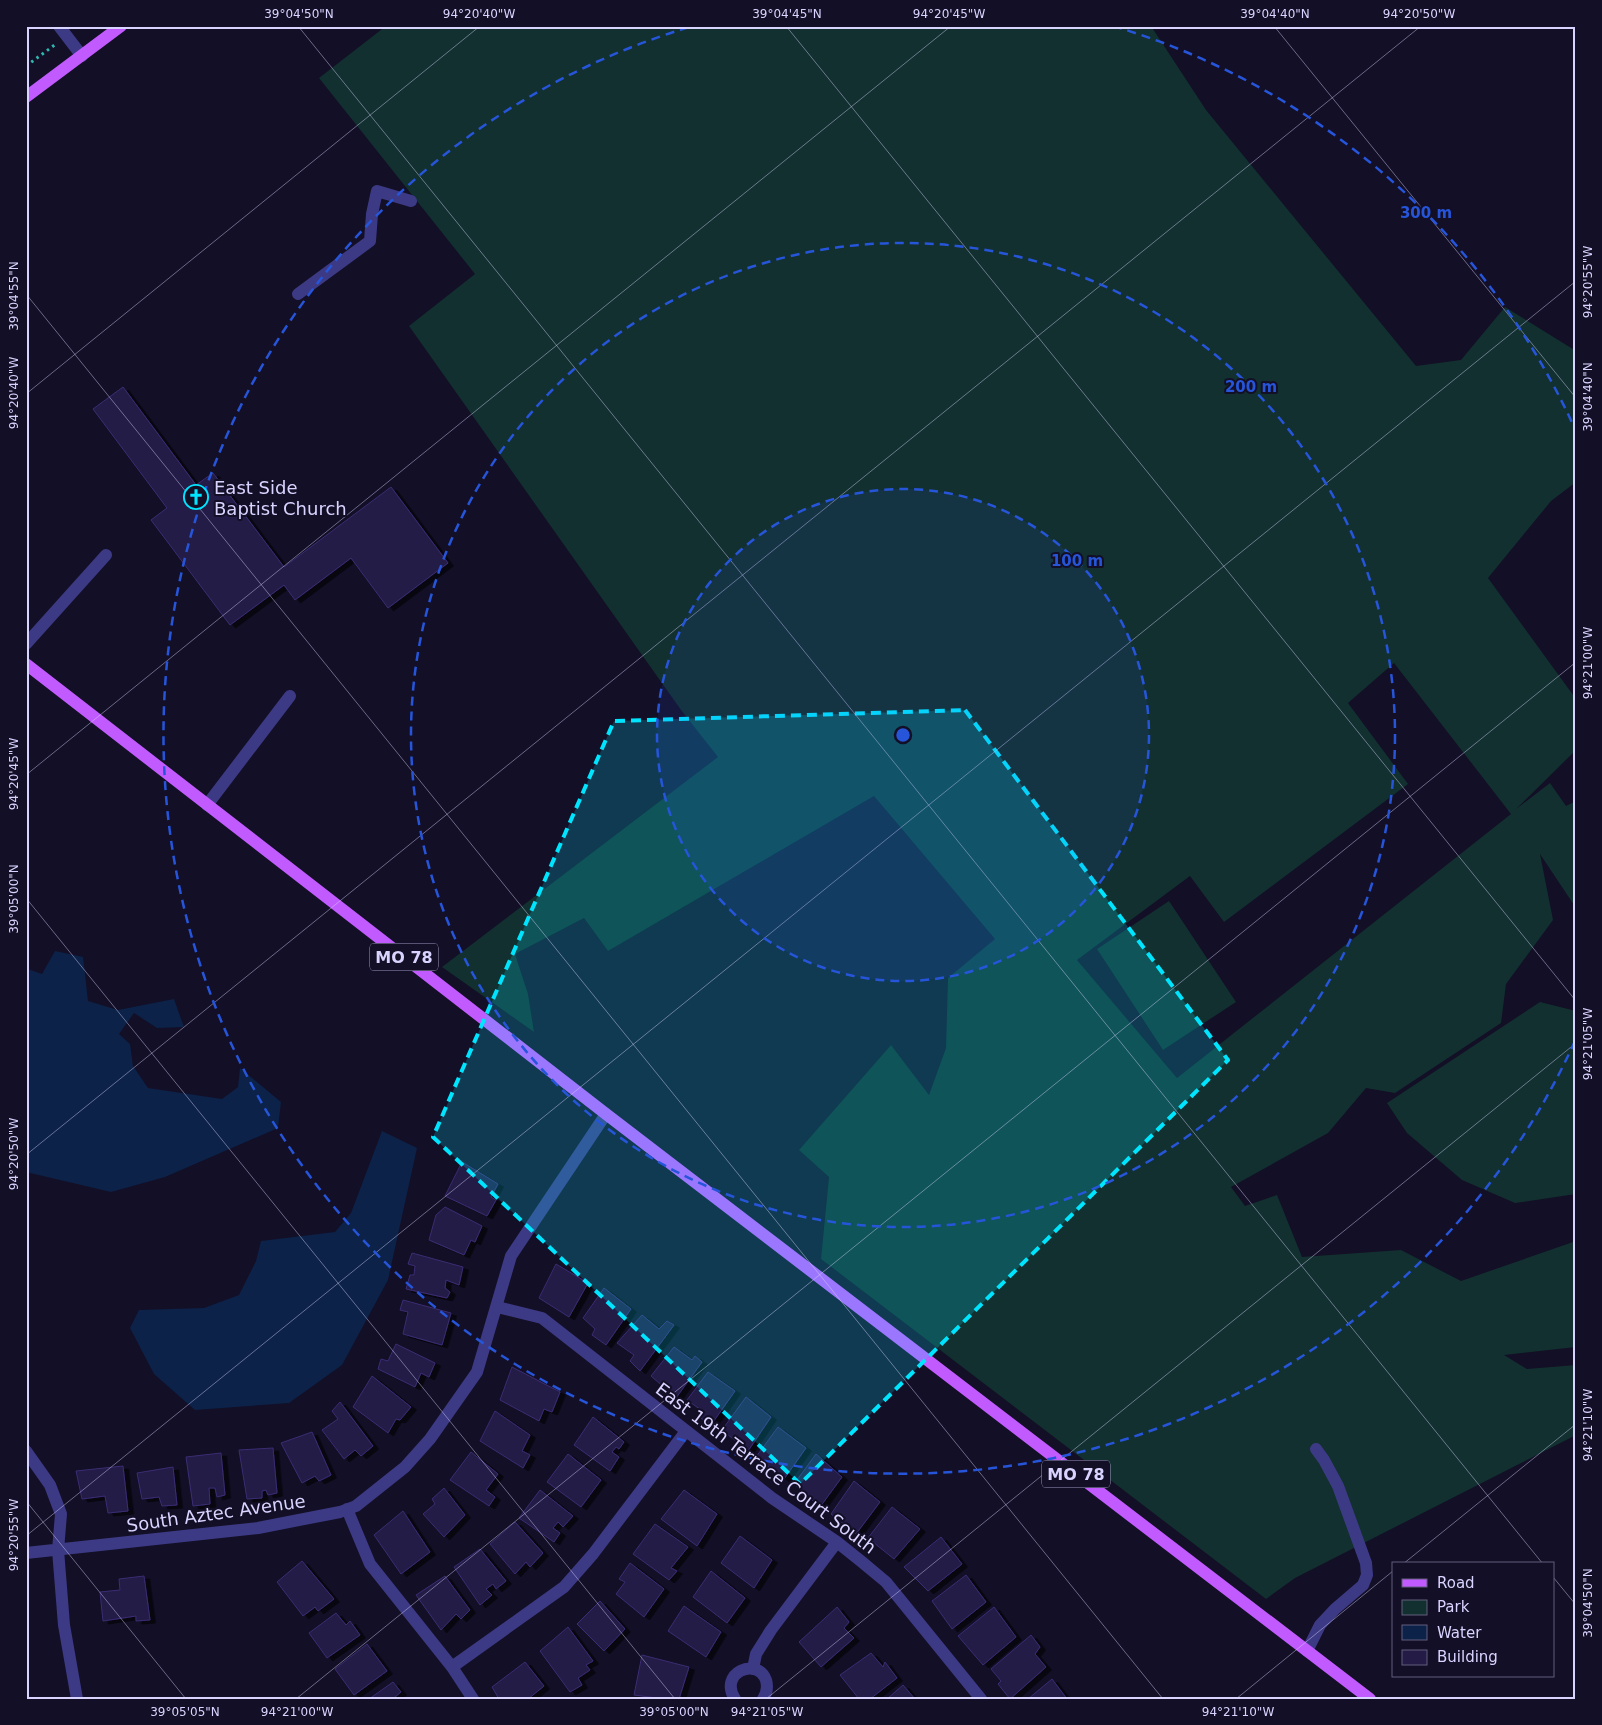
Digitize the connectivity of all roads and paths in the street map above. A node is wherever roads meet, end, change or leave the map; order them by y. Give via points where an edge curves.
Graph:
1 (60, 26) edge
2 (122, 26) edge
3 (47, 50) dead end
4 (82, 56) junction
5 (26, 66) edge
6 (26, 98) edge
7 (410, 201) dead end
8 (298, 294) dead end
9 (106, 555) dead end
10 (26, 644) edge
11 (26, 664) edge
12 (290, 696) dead end
13 (207, 804) junction
14 (606, 1114) junction
15 (497, 1306) junction
16 (686, 1431) junction
17 (1316, 1449) dead end
18 (26, 1451) edge
19 (347, 1509) junction
20 (837, 1542) junction
21 (58, 1550) junction
22 (26, 1553) edge
23 (1307, 1651) junction
24 (452, 1667) junction
25 (753, 1669) junction
26 (77, 1699) edge
27 (473, 1699) edge
28 (735, 1699) edge
29 (763, 1699) edge
30 (981, 1699) edge
31 (1370, 1699) edge

1 - 4 street
2 - 4 main road
3 - 5 path
4 - 6 main road
7 - 8 street via 377,191 370,240
9 - 10 street
11 - 13 main road, MO 78
12 - 13 street
13 - 14 main road, MO 78
14 - 15 street, South Aztec Avenue via 511,1256
14 - 23 main road, MO 78
15 - 16 street, East 19th Terrace Court South via 542,1318
15 - 19 street, South Aztec Avenue via 478,1372 430,1439 405,1467 356,1506
16 - 20 street, East 19th Terrace Court South via 772,1498
16 - 24 street via 593,1554 564,1587
17 - 23 street via 1338,1486 1366,1563 1367,1575 1363,1585 1320,1625
18 - 21 street via 50,1485 60,1514
19 - 21 street, South Aztec Avenue via 258,1528
19 - 24 street via 370,1564
20 - 25 street via 770,1630 756,1654
20 - 30 street, East 19th Terrace Court South via 886,1582
21 - 22 street, South Aztec Avenue
21 - 26 street via 64,1626
23 - 31 main road, MO 78
24 - 27 street
25 - 28 street via 740,1670 732,1679 731,1692
25 - 29 street via 759,1671 766,1681

